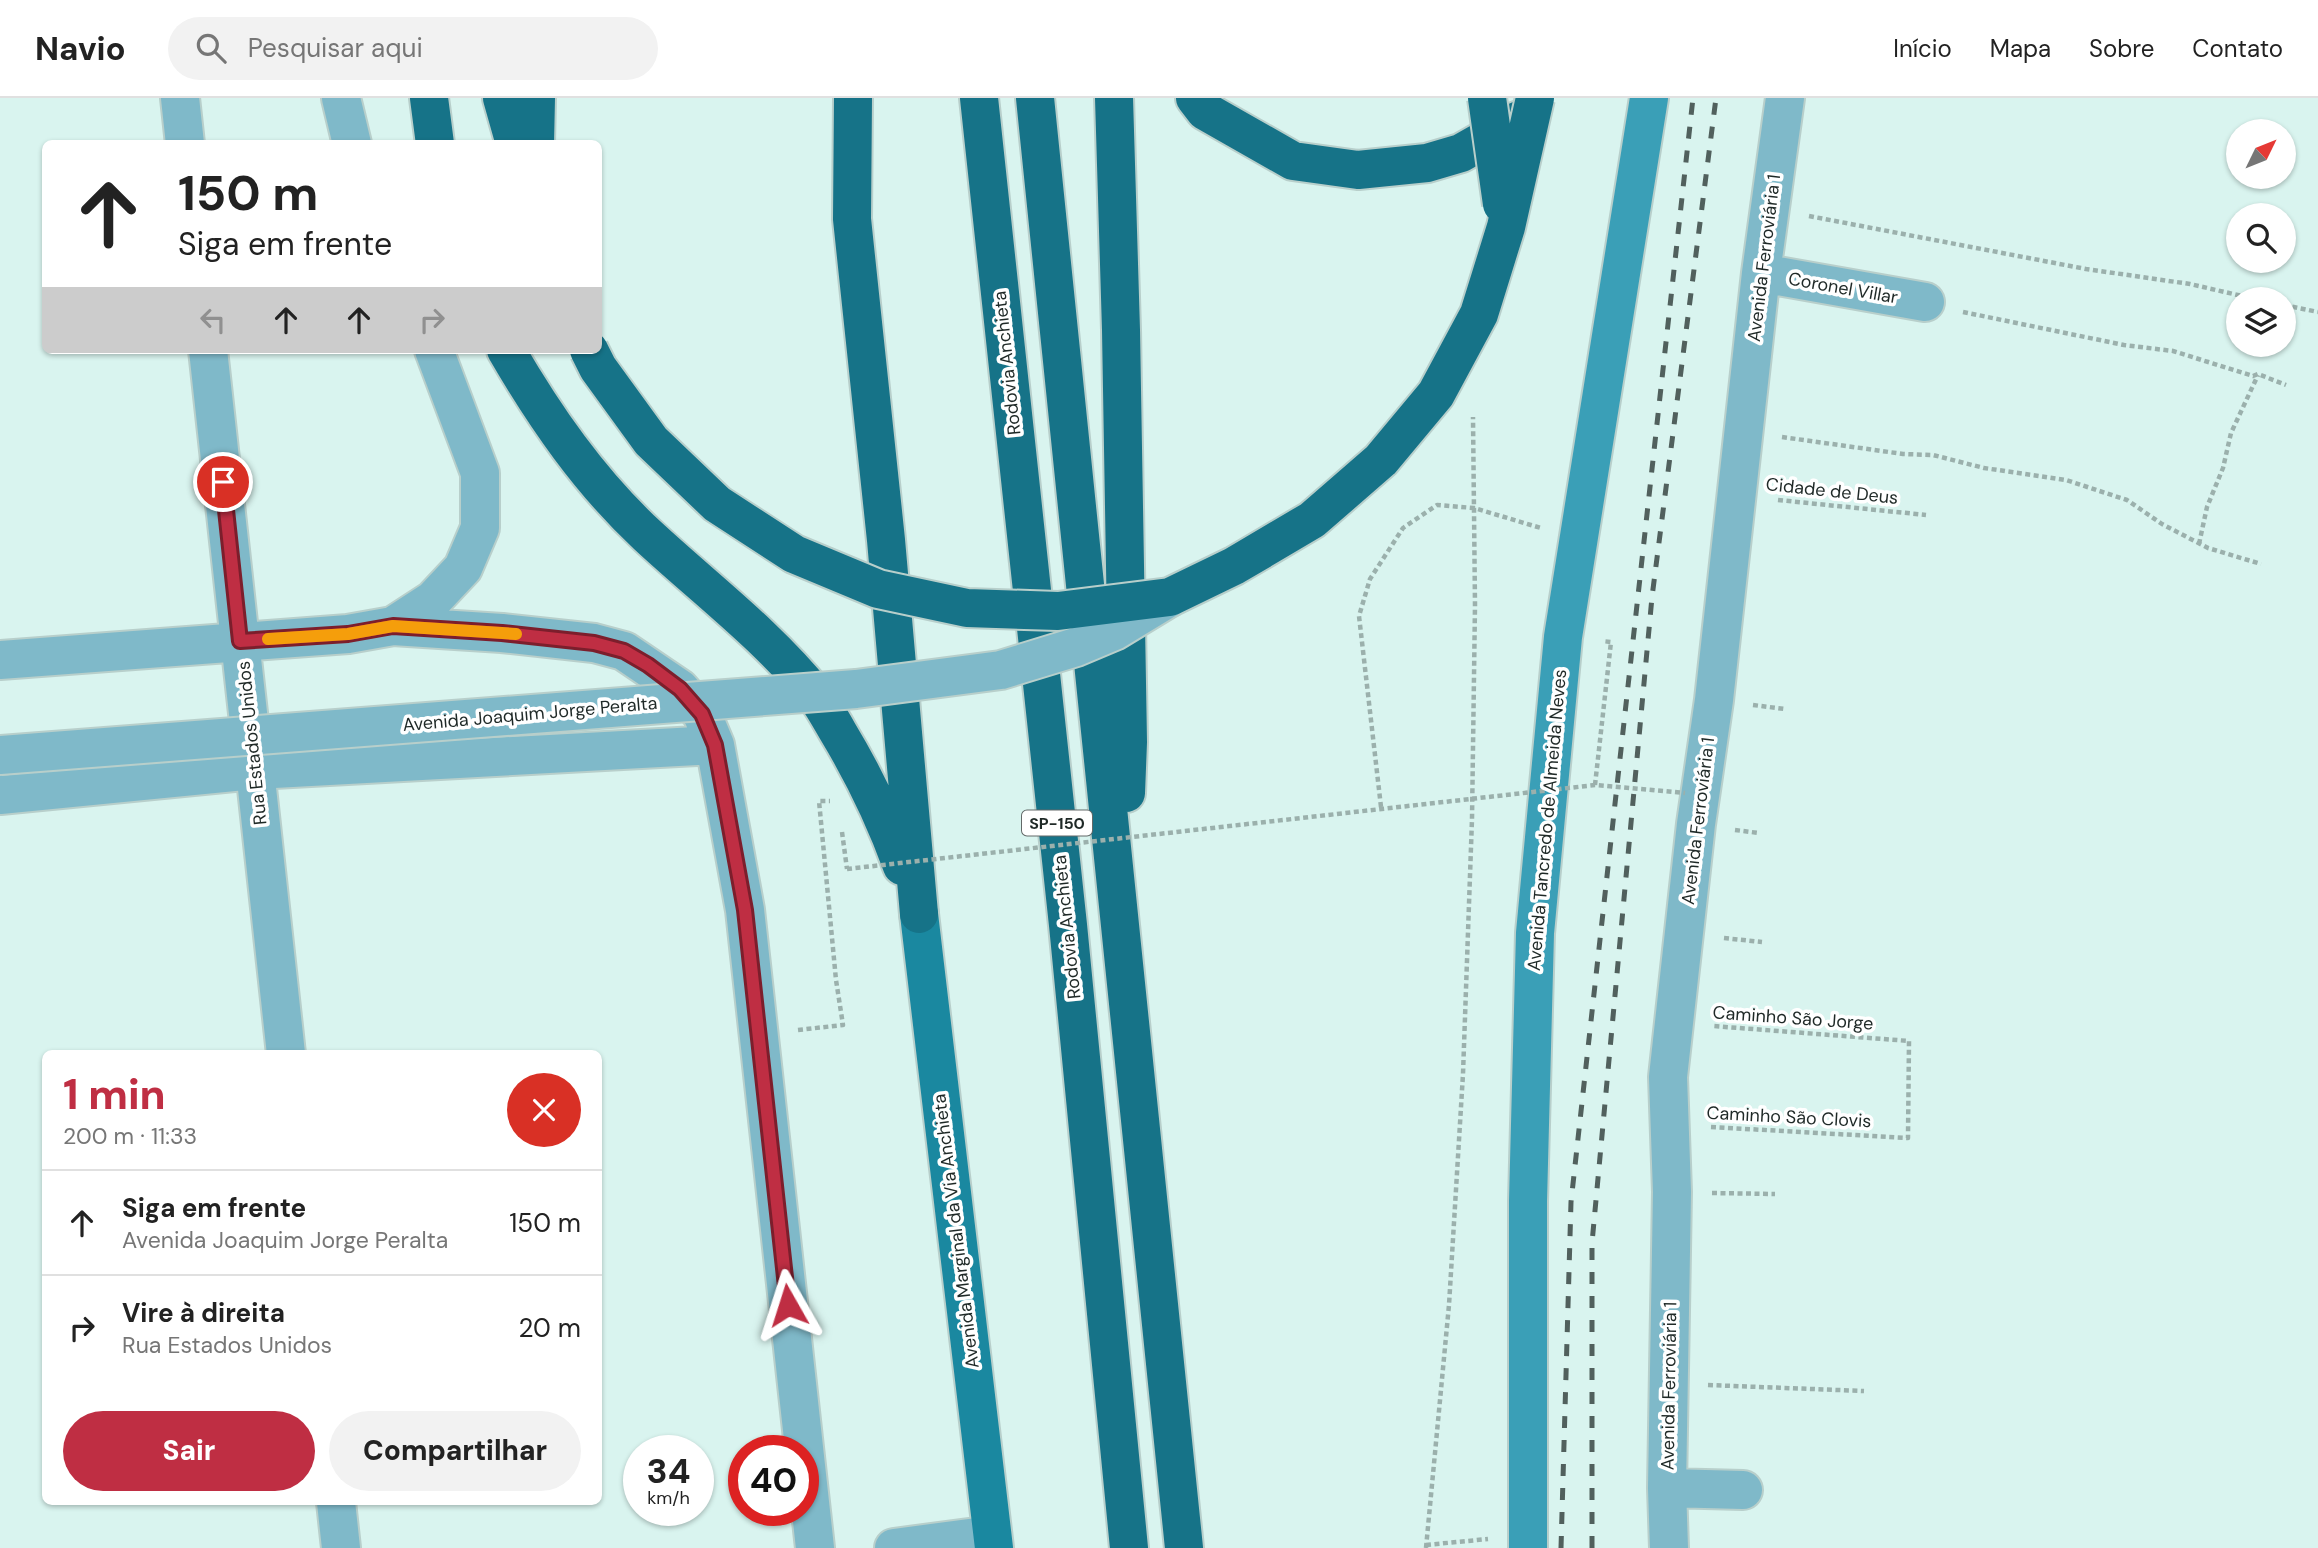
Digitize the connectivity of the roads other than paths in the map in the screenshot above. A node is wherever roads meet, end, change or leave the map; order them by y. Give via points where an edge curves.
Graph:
1 (180, 98) edge
2 (429, 98) edge
3 (502, 98) edge
4 (536, 98) edge
5 (853, 98) edge
6 (979, 98) edge
7 (1035, 98) edge
8 (1114, 98) edge
9 (1195, 98) edge
10 (1487, 98) edge
11 (1535, 98) edge
12 (1549, 98) edge
13 (1649, 98) edge
14 (1786, 98) edge
15 (185, 140) edge
16 (434, 140) edge
17 (514, 140) edge
18 (535, 140) edge
19 (1506, 227) junction
20 (1761, 273) junction
21 (1925, 302) road end
22 (208, 354) edge
23 (435, 354) edge
24 (508, 354) edge
25 (591, 354) edge
26 (1170, 597) junction
27 (393, 626) junction
28 (240, 641) junction
29 (0, 660) edge
30 (715, 745) junction
31 (0, 755) edge
32 (255, 770) junction
33 (0, 795) edge
34 (919, 914) junction
35 (1122, 942) junction
36 (286, 1050) edge
37 (1667, 1488) junction
38 (1743, 1490) dead end
39 (336, 1505) edge
40 (993, 1542) edge
41 (1528, 1542) edge
42 (341, 1548) edge
43 (815, 1548) edge
44 (894, 1548) edge
45 (1129, 1548) edge
46 (1184, 1548) edge
47 (1670, 1548) edge

1 - 15 street
2 - 16 highway
3 - 17 highway
4 - 18 highway
5 - 34 highway via 852,219
6 - 45 highway, Rodovia Anchieta / SP-150
7 - 35 highway, SP-150
8 - 35 highway via 1128,742
9 - 12 highway via 1205,111 1293,161 1358,170 1427,163 1461,153 1509,128
10 - 19 highway, bridge
11 - 19 highway, bridge
13 - 41 main road, Avenida Tancredo de Almeida Neves via 1563,637 1535,933 1528,1201
14 - 20 street, Avenida Ferroviária 1
19 - 26 highway, bridge via 1479,314 1436,394 1381,460 1312,520
20 - 21 street, Coronel Villar
20 - 37 street, Avenida Ferroviária 1 via 1668,1077 1672,1192
22 - 28 street, Rua Estados Unidos
23 - 27 street via 480,473 480,528 463,568 433,600
24 - 34 highway via 545,416 592,478 645,533 763,638 817,697 891,834
25 - 26 highway, bridge via 651,441 718,504 794,554 878,589 967,608 1058,611
26 - 31 street, Avenida Joaquim Jorge Peralta, bridge via 1114,631 1001,670 856,689
27 - 28 street via 348,634
27 - 30 street via 502,633 594,643 624,651 680,689 702,714
28 - 29 street
28 - 32 street, Rua Estados Unidos
30 - 32 street, Avenida Joaquim Jorge Peralta
30 - 43 street via 745,910
32 - 33 street, Avenida Joaquim Jorge Peralta
32 - 36 street, Rua Estados Unidos
34 - 40 main road, Avenida Marginal da Via Anchieta
35 - 46 highway, SP-150
37 - 38 street
37 - 47 street, Avenida Ferroviária 1
39 - 42 street
40 - 44 street

